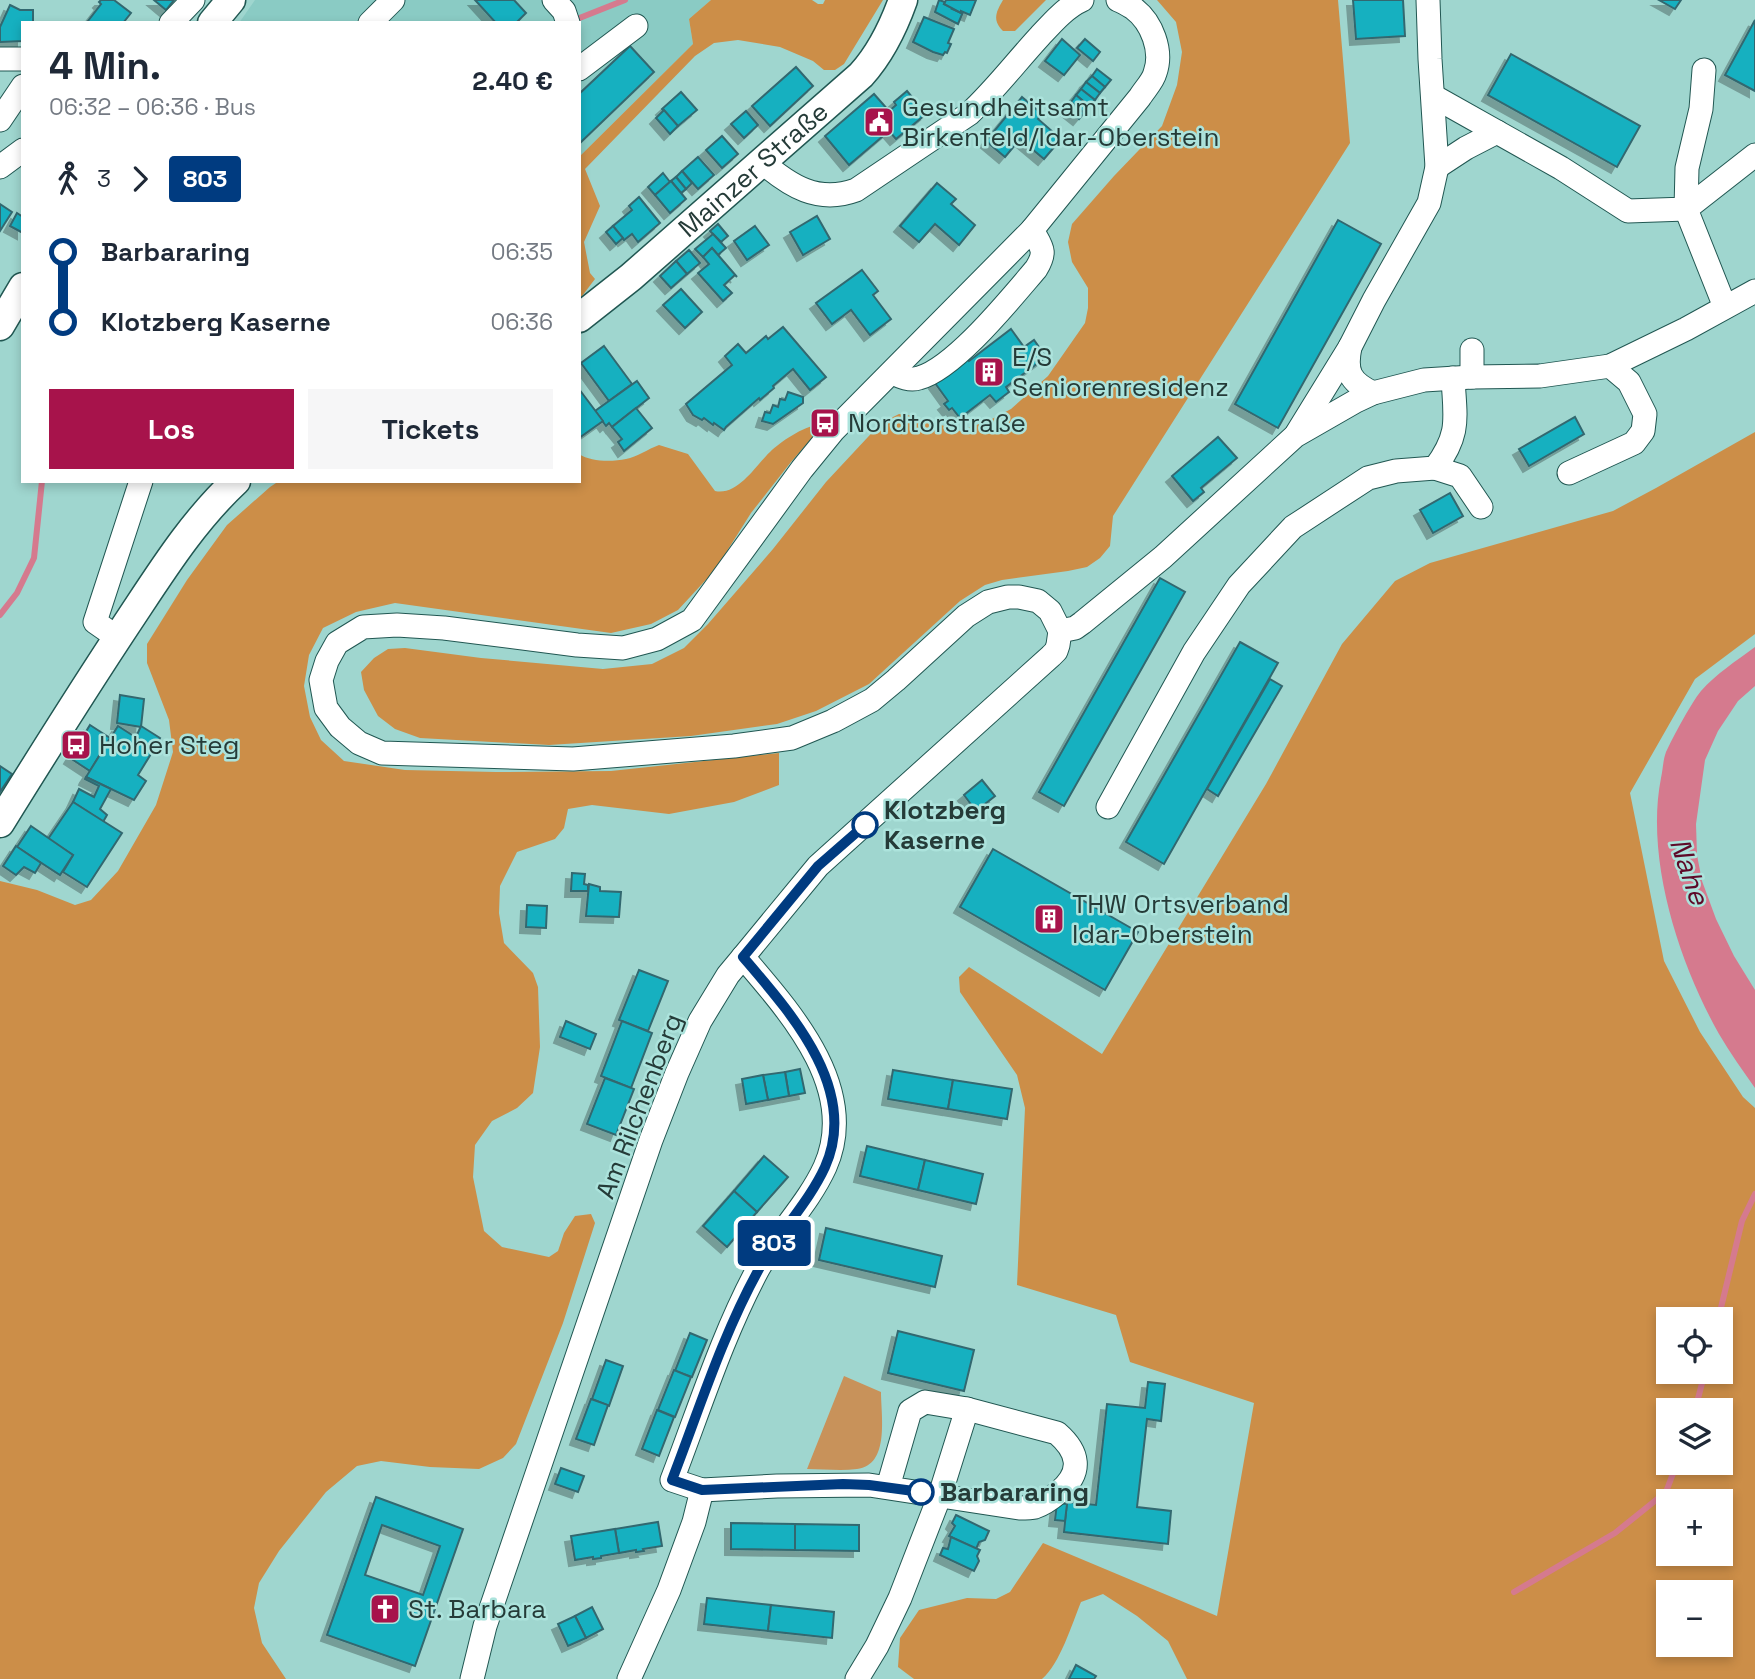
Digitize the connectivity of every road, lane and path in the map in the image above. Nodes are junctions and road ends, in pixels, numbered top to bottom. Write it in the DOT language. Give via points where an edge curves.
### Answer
graph roads {
  1 [pos="193,0"];
  2 [pos="231,0"];
  3 [pos="393,0"];
  4 [pos="903,0"];
  5 [pos="1082,0"];
  6 [pos="1118,0"];
  7 [pos="1428,0"];
  8 [pos="173,21"];
  9 [pos="214,21"];
  10 [pos="372,21"];
  11 [pos="636,26"];
  12 [pos="0,59"];
  13 [pos="21,59"];
  14 [pos="581,63"];
  15 [pos="1704,70"];
  16 [pos="21,89"];
  17 [pos="1433,96"];
  18 [pos="0,120"];
  19 [pos="1497,132"];
  20 [pos="21,151"];
  21 [pos="1755,155"];
  22 [pos="762,162"];
  23 [pos="0,167"];
  24 [pos="1437,167"];
  25 [pos="1686,209"];
  26 [pos="1032,230"];
  27 [pos="21,290"];
  28 [pos="1755,291"];
  29 [pos="1725,307"];
  30 [pos="581,316"];
  31 [pos="0,326"];
  32 [pos="1350,347"];
  33 [pos="1472,350"];
  34 [pos="1610,366"];
  35 [pos="893,373"];
  36 [pos="1463,377"];
  37 [pos="1373,393"];
  38 [pos="1295,436"];
  39 [pos="1435,468"];
  40 [pos="1569,473"];
  41 [pos="140,483"];
  42 [pos="234,483"];
  43 [pos="1481,506"];
  44 [pos="1060,631"];
  45 [pos="118,638"];
  46 [pos="1108,807"];
  47 [pos="0,823"];
  48 [pos="743,957"];
  49 [pos="967,1409"];
  50 [pos="888,1487"];
  51 [pos="702,1490"];
  52 [pos="940,1495"];
  53 [pos="471,1679"];
  54 [pos="629,1679"];
  55 [pos="857,1679"];
  1 -- 8 [label="street"];
  2 -- 9 [label="main road"];
  3 -- 10 [label="street"];
  4 -- 22 [label="main road, Mainzer Straße" via="872,63"];
  5 -- 22 [label="street" via="1054,22 969,114 856,190 827,195 810,192 795,187"];
  6 -- 26 [label="street" via="1134,9 1155,39 1155,75"];
  7 -- 17 [label="street"];
  11 -- 14 [label="street"];
  12 -- 13 [label="street"];
  15 -- 25 [label="street" via="1701,109 1687,168"];
  16 -- 18 [label="street"];
  17 -- 19 [label="street"];
  17 -- 24 [label="street"];
  19 -- 24 [label="street"];
  19 -- 25 [label="street" via="1628,211"];
  20 -- 23 [label="street"];
  21 -- 25 [label="street"];
  22 -- 30 [label="main road, Mainzer Straße"];
  24 -- 32 [label="street" via="1429,203"];
  25 -- 29 [label="street"];
  26 -- 35 [label="street"];
  26 -- 35 [label="street" via="1043,258 982,330 929,374 917,379"];
  27 -- 31 [label="main road"];
  28 -- 29 [label="street"];
  29 -- 34 [label="street"];
  32 -- 37 [label="street" via="1347,362 1351,376"];
  32 -- 38 [label="street"];
  33 -- 36 [label="street"];
  34 -- 36 [label="street" via="1540,376"];
  34 -- 40 [label="street" via="1629,382 1645,414 1643,431 1634,443"];
  35 -- 44 [label="street" via="802,469 692,620 657,639 624,648 444,628 363,627 337,643 327,661 321,681 326,708 359,743 383,753 573,758 734,746 792,738 872,701 954,626 988,602 1008,597 1038,601 1050,611"];
  36 -- 37 [label="street" via="1424,380"];
  36 -- 39 [label="street" via="1453,438"];
  37 -- 38 [label="street"];
  38 -- 44 [label="street" via="1163,557 1083,623"];
  39 -- 43 [label="street" via="1460,476"];
  39 -- 46 [label="street" via="1368,478 1293,527 1239,585"];
  41 -- 45 [label="street" via="95,622"];
  42 -- 45 [label="main road" via="192,527"];
  44 -- 48 [label="street, Am Rilchenberg" via="1056,651 818,866"];
  45 -- 47 [label="main road"];
  48 -- 51 [label="street" via="789,1013 820,1065 833,1100 834,1135 820,1175 747,1291 672,1480"];
  48 -- 53 [label="street, Am Rilchenberg" via="700,1021 672,1084 485,1626"];
  49 -- 50 [label="street" via="925,1402 910,1411"];
  49 -- 52 [label="street"];
  49 -- 52 [label="street" via="1057,1433 1075,1455 1073,1477 1035,1507"];
  50 -- 51 [label="street" via="843,1484"];
  50 -- 52 [label="street"];
  51 -- 54 [label="street" via="669,1590"];
  52 -- 55 [label="street" via="892,1615"];
}
